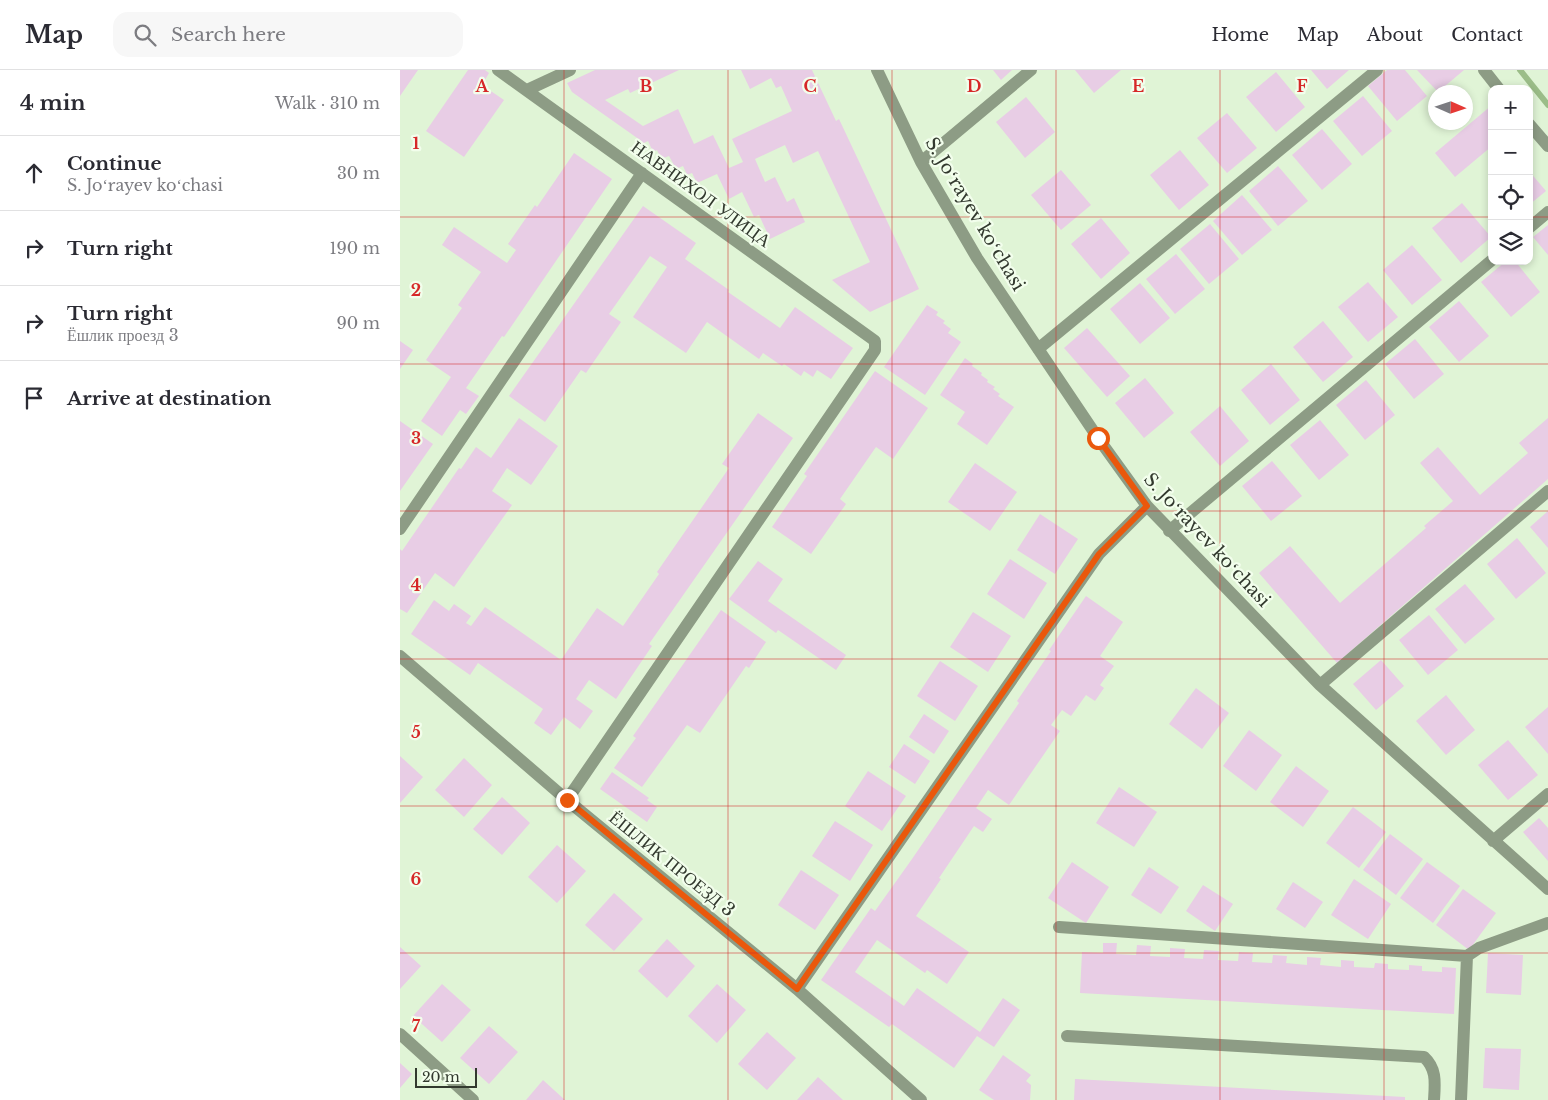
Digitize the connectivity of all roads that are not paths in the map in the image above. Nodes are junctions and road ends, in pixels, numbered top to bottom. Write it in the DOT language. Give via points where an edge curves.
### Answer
graph roads {
  1 [pos="498,70"];
  2 [pos="570,70"];
  3 [pos="878,70"];
  4 [pos="1031,70"];
  5 [pos="1377,70"];
  6 [pos="1484,70"];
  7 [pos="1496,85"];
  8 [pos="527,90"];
  9 [pos="1533,129"];
  10 [pos="1548,146"];
  11 [pos="921,162"];
  12 [pos="642,173"];
  13 [pos="1548,212"];
  14 [pos="1533,225"];
  15 [pos="1488,263"];
  16 [pos="1038,349"];
  17 [pos="1548,491"];
  18 [pos="1147,506"];
  19 [pos="400,529"];
  20 [pos="1169,531"];
  21 [pos="400,656"];
  22 [pos="1320,685"];
  23 [pos="1548,794"];
  24 [pos="567,800"];
  25 [pos="1494,841"];
  26 [pos="1548,889"];
  27 [pos="1548,922"];
  28 [pos="1059,927"];
  29 [pos="1468,956"];
  30 [pos="797,989"];
  31 [pos="400,1034"];
  32 [pos="1067,1036"];
  33 [pos="473,1100"];
  34 [pos="921,1100"];
  35 [pos="1434,1100"];
  36 [pos="1461,1100"];
  1 -- 8 [label="street, НАВНИХОЛ УЛИЦА"];
  2 -- 8 [label="street"];
  3 -- 11 [label="street, S. Joʻrayev koʻchasi"];
  4 -- 11 [label="street"];
  5 -- 16 [label="street"];
  6 -- 7 [label="street"];
  8 -- 12 [label="street, НАВНИХОЛ УЛИЦА"];
  9 -- 10 [label="street"];
  11 -- 16 [label="street, S. Joʻrayev koʻchasi" via="977,258"];
  12 -- 19 [label="street"];
  12 -- 24 [label="street, НАВНИХОЛ УЛИЦА" via="871,338 875,350"];
  13 -- 14 [label="street"];
  15 -- 20 [label="street"];
  16 -- 18 [label="street, S. Joʻrayev koʻchasi"];
  17 -- 22 [label="street"];
  18 -- 20 [label="street, S. Joʻrayev koʻchasi"];
  18 -- 30 [label="street" via="1099,554"];
  20 -- 22 [label="street, S. Joʻrayev koʻchasi"];
  21 -- 24 [label="street, ЁШЛИК ПРОЕЗД 3"];
  22 -- 25 [label="street, S. Joʻrayev koʻchasi"];
  23 -- 25 [label="street"];
  24 -- 30 [label="street, ЁШЛИК ПРОЕЗД 3"];
  25 -- 26 [label="street, S. Joʻrayev koʻchasi"];
  27 -- 29 [label="street" via="1480,948"];
  28 -- 29 [label="street"];
  29 -- 36 [label="street"];
  30 -- 34 [label="street, ЁШЛИК ПРОЕЗД 3"];
  31 -- 33 [label="street"];
  32 -- 35 [label="street" via="1424,1057 1432,1064 1436,1079"];
}
